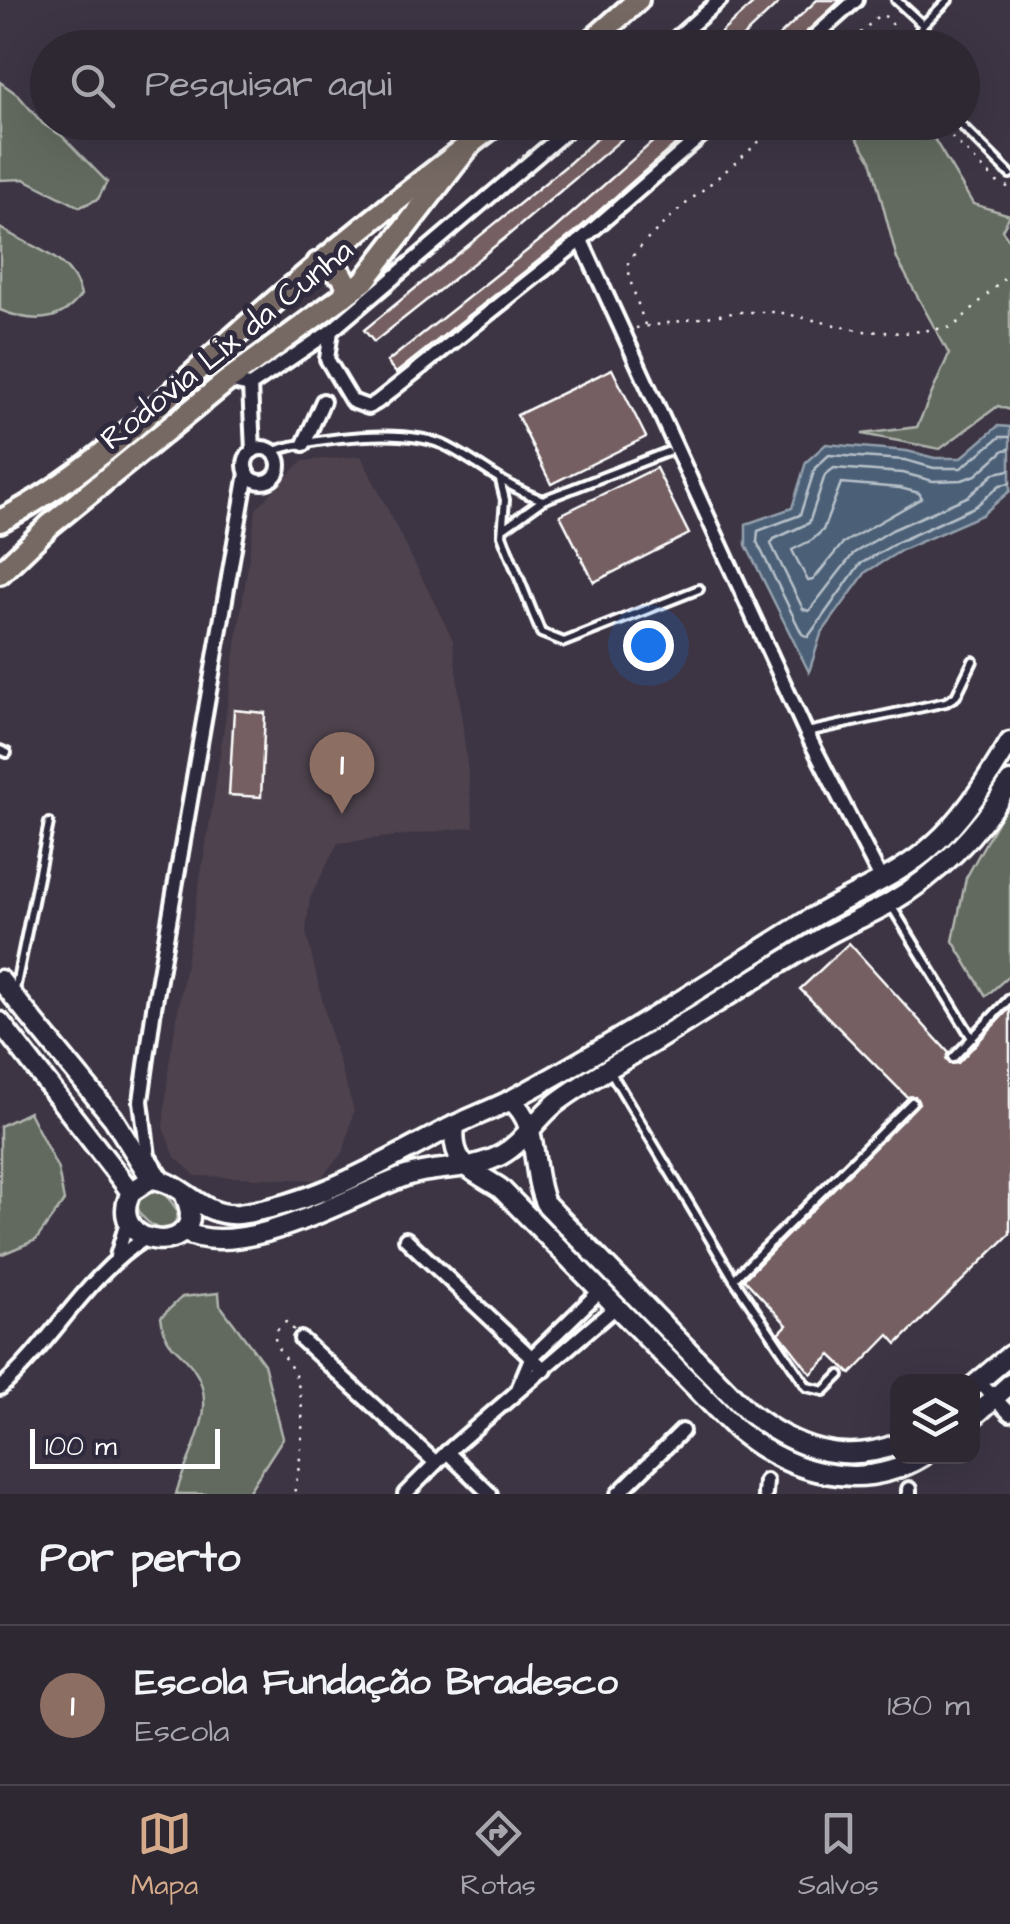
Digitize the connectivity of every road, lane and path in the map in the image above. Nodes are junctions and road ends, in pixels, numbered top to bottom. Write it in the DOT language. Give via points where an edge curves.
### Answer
graph roads {
  1 [pos="638,0"];
  2 [pos="720,0"];
  3 [pos="856,0"];
  4 [pos="896,0"];
  5 [pos="948,0"];
  6 [pos="923,25"];
  7 [pos="604,30"];
  8 [pos="686,30"];
  9 [pos="822,30"];
  10 [pos="864,30"];
  11 [pos="893,30"];
  12 [pos="920,30"];
  13 [pos="476,140"];
  14 [pos="556,140"];
  15 [pos="695,140"];
  16 [pos="762,140"];
  17 [pos="955,140"];
  18 [pos="976,140"];
  19 [pos="471,144"];
  20 [pos="1010,174"];
  21 [pos="1010,188"];
  22 [pos="581,240"];
  23 [pos="318,263"];
  24 [pos="1010,273"];
  25 [pos="344,296"];
  26 [pos="645,327"];
  27 [pos="622,330"];
  28 [pos="331,331"];
  29 [pos="282,341"];
  30 [pos="277,367"];
  31 [pos="228,380"];
  32 [pos="250,386"];
  33 [pos="323,401"];
  34 [pos="304,444"];
  35 [pos="253,450"];
  36 [pos="273,451"];
  37 [pos="667,452"];
  38 [pos="247,473"];
  39 [pos="500,480"];
  40 [pos="543,500"];
  41 [pos="0,522"];
  42 [pos="504,528"];
  43 [pos="0,573"];
  44 [pos="699,589"];
  45 [pos="974,661"];
  46 [pos="806,732"];
  47 [pos="1010,742"];
  48 [pos="1010,782"];
  49 [pos="48,823"];
  50 [pos="880,879"];
  51 [pos="889,903"];
  52 [pos="0,980"];
  53 [pos="14,996"];
  54 [pos="1010,998"];
  55 [pos="0,1022"];
  56 [pos="972,1038"];
  57 [pos="953,1058"];
  58 [pos="609,1070"];
  59 [pos="141,1100"];
  60 [pos="510,1100"];
  61 [pos="912,1102"];
  62 [pos="113,1118"];
  63 [pos="454,1125"];
  64 [pos="530,1128"];
  65 [pos="470,1168"];
  66 [pos="158,1180"];
  67 [pos="131,1192"];
  68 [pos="185,1196"];
  69 [pos="128,1219"];
  70 [pos="183,1231"];
  71 [pos="146,1238"];
  72 [pos="406,1239"];
  73 [pos="117,1256"];
  74 [pos="734,1280"];
  75 [pos="602,1289"];
  76 [pos="618,1306"];
  77 [pos="301,1339"];
  78 [pos="531,1358"];
  79 [pos="545,1370"];
  80 [pos="1007,1371"];
  81 [pos="840,1375"];
  82 [pos="980,1382"];
  83 [pos="980,1387"];
  84 [pos="0,1388"];
  85 [pos="517,1392"];
  86 [pos="993,1398"];
  87 [pos="980,1410"];
  88 [pos="1010,1414"];
  89 [pos="682,1431"];
  90 [pos="890,1447"];
  91 [pos="448,1452"];
  92 [pos="436,1463"];
  93 [pos="912,1464"];
  94 [pos="294,1494"];
  95 [pos="406,1494"];
  96 [pos="490,1494"];
  97 [pos="618,1494"];
  1 -- 7 [label="main road"];
  2 -- 8 [label="street"];
  3 -- 9 [label="street"];
  4 -- 6 [label="lane"];
  5 -- 6 [label="lane"];
  6 -- 12 [label="lane"];
  10 -- 11 [label="path" via="879,15"];
  13 -- 19 [label="main road, Rodovia Lix da Cunha"];
  14 -- 28 [label="street"];
  15 -- 22 [label="street"];
  16 -- 26 [label="path" via="646,238 628,262"];
  17 -- 21 [label="path"];
  18 -- 20 [label="lane"];
  19 -- 23 [label="main road, Rodovia Lix da Cunha"];
  19 -- 25 [label="main road, Rodovia Lix da Cunha" via="364,281"];
  22 -- 27 [label="street"];
  22 -- 28 [label="street" via="368,407 352,400 328,364"];
  23 -- 25 [label="main road" via="341,274"];
  23 -- 41 [label="main road, Rodovia Lix da Cunha" via="121,440"];
  24 -- 26 [label="path" via="953,327 862,330 778,312"];
  25 -- 29 [label="main road, Rodovia Lix da Cunha"];
  26 -- 27 [label="path"];
  27 -- 46 [label="street"];
  28 -- 30 [label="street"];
  29 -- 30 [label="street"];
  29 -- 31 [label="main road, Rodovia Lix da Cunha"];
  30 -- 32 [label="street"];
  31 -- 32 [label="street"];
  31 -- 43 [label="main road, Rodovia Lix da Cunha" via="50,524"];
  32 -- 35 [label="street"];
  33 -- 34 [label="street"];
  34 -- 36 [label="lane"];
  34 -- 39 [label="lane" via="421,439 444,444"];
  35 -- 36 [label="street"];
  35 -- 38 [label="street"];
  36 -- 38 [label="street" via="280,462 274,478 256,482"];
  37 -- 40 [label="lane"];
  38 -- 59 [label="street"];
  39 -- 40 [label="lane"];
  39 -- 42 [label="lane"];
  40 -- 42 [label="lane"];
  42 -- 44 [label="lane" via="541,633 555,641"];
  45 -- 46 [label="lane" via="946,702"];
  46 -- 50 [label="street"];
  47 -- 50 [label="main road" via="952,827"];
  48 -- 51 [label="main road" via="970,840"];
  49 -- 53 [label="lane"];
  50 -- 60 [label="main road"];
  51 -- 56 [label="lane"];
  51 -- 58 [label="main road"];
  52 -- 53 [label="main road"];
  53 -- 62 [label="main road"];
  54 -- 56 [label="lane"];
  55 -- 67 [label="main road"];
  56 -- 57 [label="lane"];
  58 -- 64 [label="main road" via="556,1102"];
  58 -- 74 [label="lane"];
  59 -- 62 [label="street"];
  59 -- 66 [label="street"];
  60 -- 63 [label="main road"];
  60 -- 64 [label="main road"];
  61 -- 74 [label="lane"];
  62 -- 66 [label="main road"];
  63 -- 65 [label="main road" via="453,1148"];
  63 -- 68 [label="main road" via="348,1181 292,1202 234,1214"];
  64 -- 65 [label="main road" via="510,1150"];
  64 -- 90 [label="main road" via="545,1203 748,1412 790,1440 827,1453"];
  65 -- 70 [label="main road" via="404,1177 256,1234 209,1239"];
  65 -- 75 [label="main road" via="500,1188"];
  66 -- 67 [label="main road"];
  66 -- 68 [label="main road"];
  67 -- 69 [label="main road"];
  68 -- 70 [label="main road" via="190,1214"];
  69 -- 71 [label="main road"];
  69 -- 73 [label="street"];
  70 -- 71 [label="main road" via="166,1241"];
  71 -- 73 [label="street"];
  72 -- 78 [label="street"];
  73 -- 84 [label="street"];
  74 -- 81 [label="lane" via="806,1387 824,1392"];
  75 -- 76 [label="main road"];
  75 -- 78 [label="street"];
  76 -- 79 [label="street"];
  76 -- 93 [label="main road" via="762,1450 813,1473 848,1477"];
  77 -- 92 [label="street"];
  77 -- 94 [label="path" via="286,1322 275,1336 295,1374 303,1432"];
  78 -- 79 [label="street"];
  78 -- 85 [label="street"];
  79 -- 85 [label="street"];
  80 -- 82 [label="main road"];
  80 -- 86 [label="main road"];
  83 -- 86 [label="street"];
  85 -- 91 [label="street"];
  86 -- 87 [label="main road"];
  86 -- 88 [label="street"];
  89 -- 97 [label="street"];
  91 -- 92 [label="street"];
  91 -- 96 [label="street"];
  92 -- 95 [label="street"];
}
